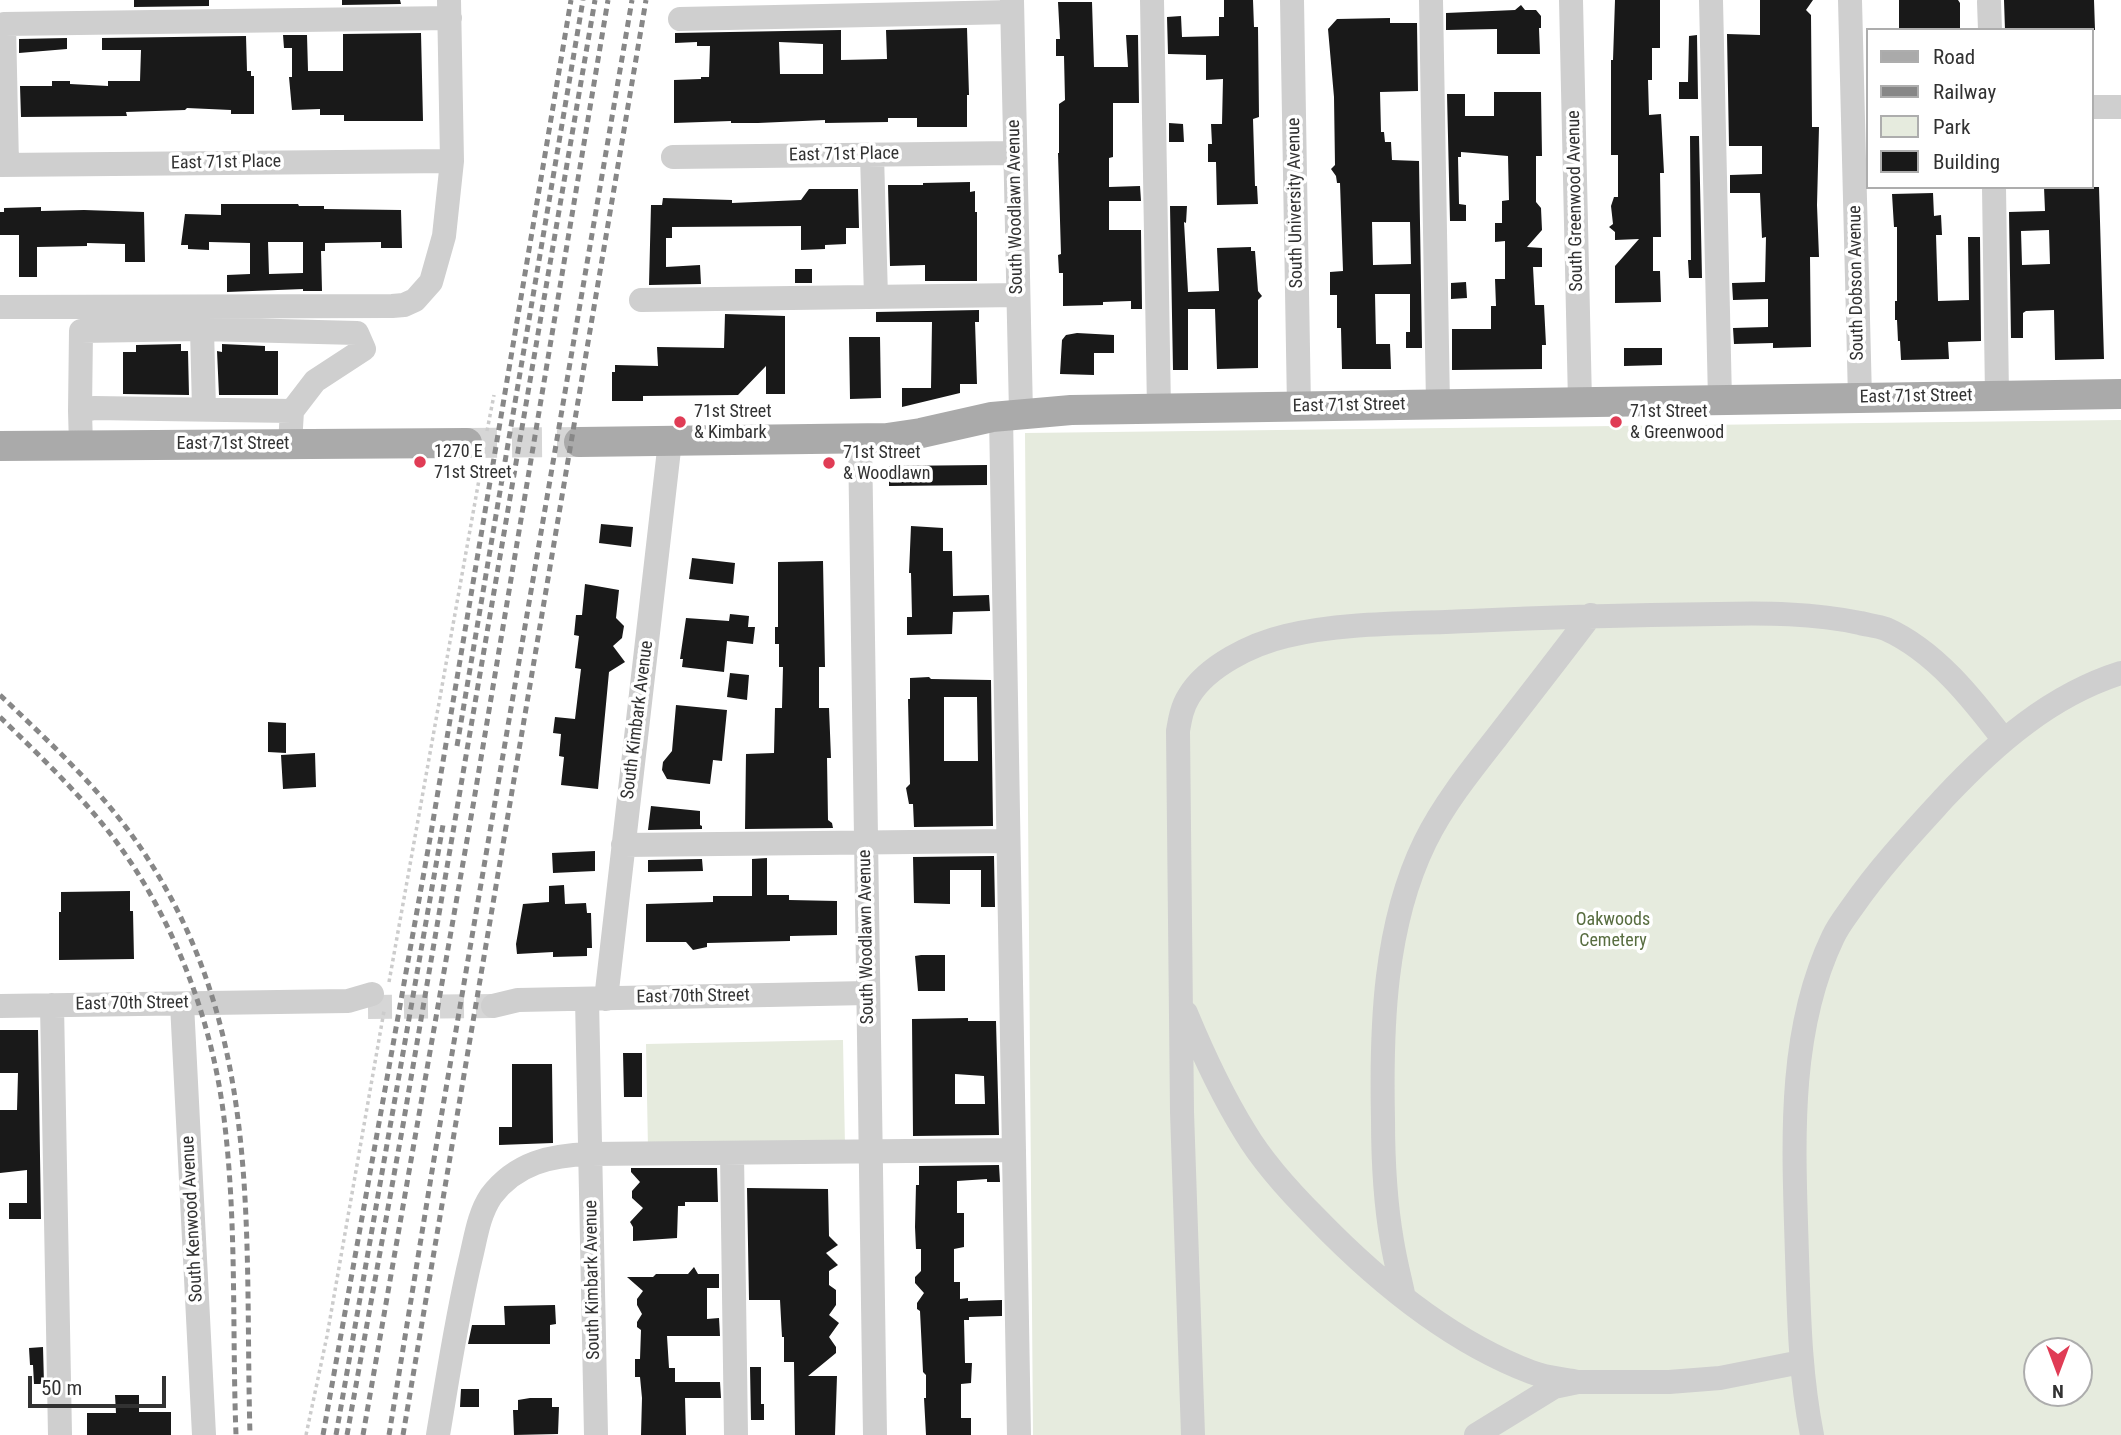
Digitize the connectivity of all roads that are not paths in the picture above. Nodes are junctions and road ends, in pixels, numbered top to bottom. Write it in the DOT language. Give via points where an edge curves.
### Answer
graph roads {
  1 [pos="1152,0"];
  2 [pos="1292,0"];
  3 [pos="1431,0"];
  4 [pos="1571,0"];
  5 [pos="1711,0"];
  6 [pos="1850,0"];
  7 [pos="1990,2"];
  8 [pos="1012,6"];
  9 [pos="450,9"];
  10 [pos="680,19"];
  11 [pos="1990,28"];
  12 [pos="2093,107"];
  13 [pos="2121,107"];
  14 [pos="1015,153"];
  15 [pos="872,155"];
  16 [pos="673,157"];
  17 [pos="452,161"];
  18 [pos="3,165"];
  19 [pos="1861,165"];
  20 [pos="1994,189"];
  21 [pos="1018,295"];
  22 [pos="876,297"];
  23 [pos="641,300"];
  24 [pos="0,307"];
  25 [pos="202,329"];
  26 [pos="2121,394"];
  27 [pos="1997,396"];
  28 [pos="1860,398"];
  29 [pos="1720,400"];
  30 [pos="1580,402"];
  31 [pos="1438,404"];
  32 [pos="1299,407"];
  33 [pos="204,409"];
  34 [pos="1159,409"];
  35 [pos="80,411"];
  36 [pos="292,411"];
  37 [pos="1011,415"];
  38 [pos="860,439"];
  39 [pos="670,441"];
  40 [pos="579,442"];
  41 [pos="479,443"];
  42 [pos="290,444"];
  43 [pos="81,445"];
  44 [pos="0,446"];
  45 [pos="1591,615"];
  46 [pos="2121,673"];
  47 [pos="2004,740"];
  48 [pos="1008,841"];
  49 [pos="866,842"];
  50 [pos="624,845"];
  51 [pos="867,993"];
  52 [pos="372,998"];
  53 [pos="502,999"];
  54 [pos="596,999"];
  55 [pos="1181,1003"];
  56 [pos="182,1004"];
  57 [pos="52,1005"];
  58 [pos="0,1006"];
  59 [pos="1014,1150"];
  60 [pos="870,1152"];
  61 [pos="590,1154"];
  62 [pos="732,1154"];
  63 [pos="1404,1298"];
  64 [pos="1801,1362"];
  65 [pos="1578,1382"];
  66 [pos="60,1435"];
  67 [pos="204,1435"];
  68 [pos="438,1435"];
  69 [pos="596,1435"];
  70 [pos="736,1435"];
  71 [pos="875,1435"];
  72 [pos="1019,1435"];
  73 [pos="1193,1435"];
  74 [pos="1476,1435"];
  75 [pos="1812,1435"];
  1 -- 34 [label="street"];
  2 -- 32 [label="street, South University Avenue"];
  3 -- 31 [label="street"];
  4 -- 30 [label="street, South Greenwood Avenue"];
  5 -- 29 [label="street"];
  6 -- 19 [label="street, South Dobson Avenue"];
  7 -- 11 [label="street"];
  8 -- 10 [label="street"];
  8 -- 14 [label="street, South Woodlawn Avenue"];
  9 -- 17 [label="street"];
  9 -- 18 [label="street" via="4,24"];
  12 -- 13 [label="street"];
  14 -- 15 [label="street, East 71st Place"];
  14 -- 21 [label="street, South Woodlawn Avenue"];
  15 -- 16 [label="street, East 71st Place"];
  15 -- 22 [label="street"];
  17 -- 18 [label="street, East 71st Place"];
  17 -- 24 [label="street" via="444,236 431,282 404,305"];
  19 -- 28 [label="street, South Dobson Avenue"];
  20 -- 27 [label="street"];
  21 -- 22 [label="street"];
  21 -- 37 [label="street, South Woodlawn Avenue"];
  22 -- 23 [label="street"];
  25 -- 33 [label="street"];
  25 -- 35 [label="street" via="81,331"];
  25 -- 36 [label="street" via="356,333 364,349 315,381"];
  26 -- 27 [label="main road, East 71st Street"];
  27 -- 28 [label="main road, East 71st Street"];
  28 -- 29 [label="main road, East 71st Street"];
  29 -- 30 [label="main road, East 71st Street"];
  30 -- 31 [label="main road, East 71st Street"];
  31 -- 32 [label="main road, East 71st Street"];
  32 -- 34 [label="main road, East 71st Street"];
  33 -- 35 [label="street"];
  33 -- 36 [label="street"];
  34 -- 37 [label="main road, East 71st Street"];
  35 -- 43 [label="street"];
  36 -- 42 [label="street"];
  37 -- 38 [label="main road, East 71st Street" via="921,433"];
  37 -- 48 [label="street, South Woodlawn Avenue"];
  38 -- 39 [label="main road, East 71st Street"];
  38 -- 49 [label="street, South Woodlawn Avenue"];
  39 -- 40 [label="main road, East 71st Street"];
  39 -- 50 [label="street, South Kimbark Avenue"];
  41 -- 42 [label="main road, East 71st Street"];
  42 -- 43 [label="main road, East 71st Street"];
  43 -- 44 [label="main road, East 71st Street"];
  45 -- 47 [label="street" via="1776,613 1832,617 1884,628 1919,648 1980,708"];
  45 -- 55 [label="street" via="1320,630 1284,636 1250,649 1201,681 1189,696 1178,731"];
  45 -- 63 [label="street" via="1439,818 1412,873 1401,911 1391,959 1382,1086 1387,1203"];
  46 -- 47 [label="street" via="2067,695"];
  47 -- 64 [label="street" via="1868,884 1833,935 1812,987 1794,1118"];
  48 -- 49 [label="street"];
  48 -- 59 [label="street, South Woodlawn Avenue"];
  49 -- 50 [label="street"];
  49 -- 51 [label="street, South Woodlawn Avenue"];
  50 -- 54 [label="street, South Kimbark Avenue"];
  51 -- 54 [label="street, East 70th Street"];
  51 -- 60 [label="street, South Woodlawn Avenue"];
  52 -- 56 [label="street, East 70th Street"];
  53 -- 54 [label="street, East 70th Street"];
  54 -- 61 [label="street, South Kimbark Avenue"];
  55 -- 63 [label="street" via="1245,1133 1269,1166 1329,1232"];
  55 -- 73 [label="street"];
  56 -- 57 [label="street, East 70th Street"];
  56 -- 67 [label="street, South Kenwood Avenue"];
  57 -- 58 [label="street, East 70th Street"];
  57 -- 66 [label="street"];
  59 -- 60 [label="street"];
  59 -- 72 [label="street, South Woodlawn Avenue"];
  60 -- 62 [label="street"];
  60 -- 71 [label="street, South Woodlawn Avenue"];
  61 -- 62 [label="street"];
  61 -- 68 [label="street" via="557,1155 533,1164 510,1177 481,1214 464,1283"];
  61 -- 69 [label="street, South Kimbark Avenue"];
  62 -- 70 [label="street"];
  63 -- 65 [label="street" via="1501,1360 1535,1374"];
  64 -- 65 [label="street" via="1707,1379"];
  64 -- 75 [label="street"];
  65 -- 74 [label="street" via="1555,1387"];
}
